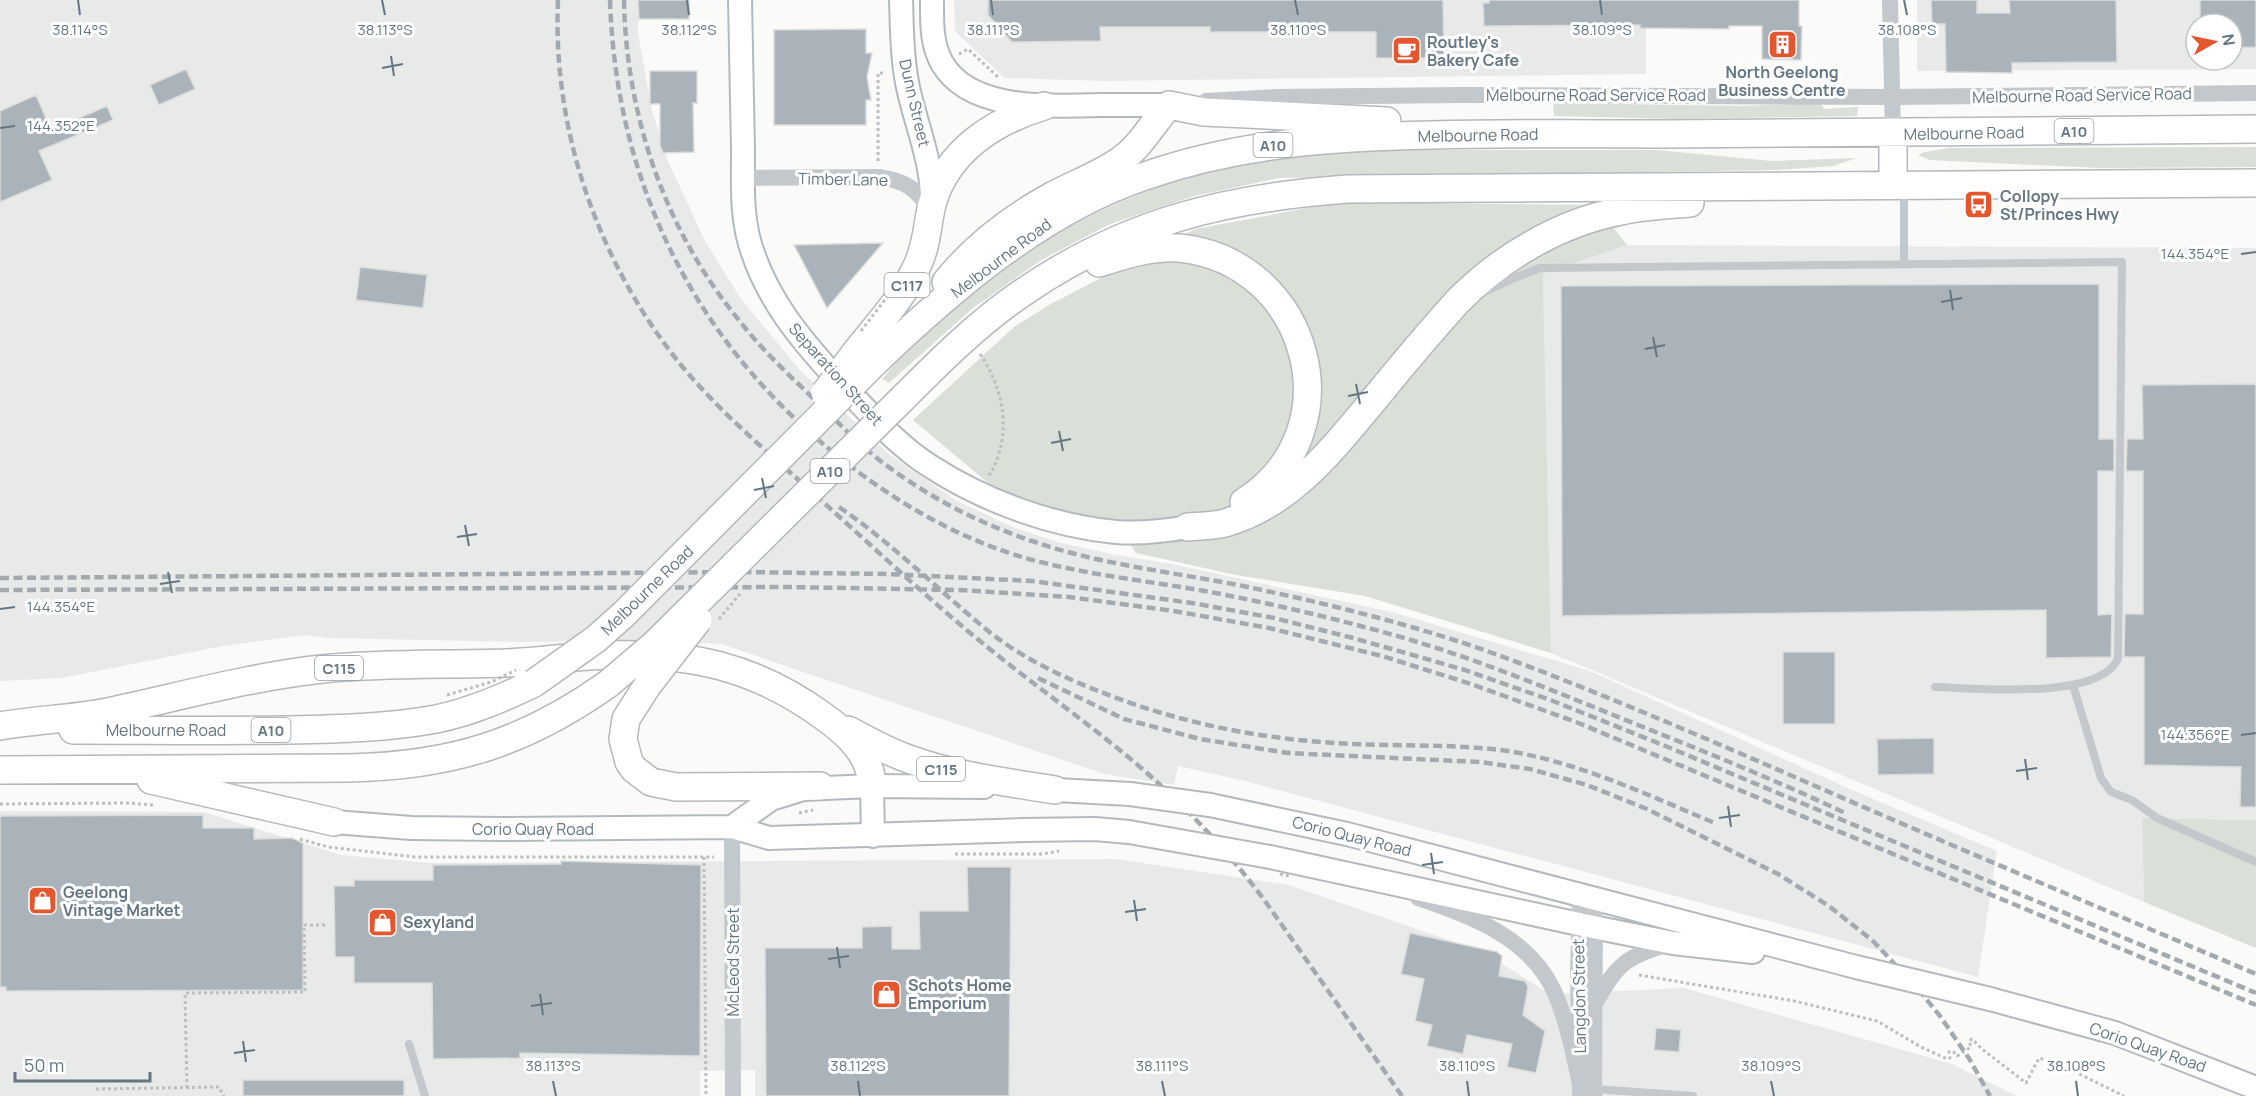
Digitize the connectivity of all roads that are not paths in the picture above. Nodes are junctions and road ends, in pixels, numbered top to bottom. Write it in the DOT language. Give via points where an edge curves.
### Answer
graph roads {
  1 [pos="740,0"];
  2 [pos="901,0"];
  3 [pos="932,0"];
  4 [pos="1890,0"];
  5 [pos="2256,93"];
  6 [pos="1891,97"];
  7 [pos="1169,105"];
  8 [pos="1044,106"];
  9 [pos="2256,129"];
  10 [pos="1893,133"];
  11 [pos="1471,134"];
  12 [pos="743,178"];
  13 [pos="2256,183"];
  14 [pos="1794,185"];
  15 [pos="1899,185"];
  16 [pos="932,208"];
  17 [pos="1904,264"];
  18 [pos="1021,293"];
  19 [pos="1455,305"];
  20 [pos="904,335"];
  21 [pos="863,350"];
  22 [pos="757,482"];
  23 [pos="1188,527"];
  24 [pos="757,543"];
  25 [pos="2073,685"];
  26 [pos="1935,687"];
  27 [pos="834,723"];
  28 [pos="0,726"];
  29 [pos="0,730"];
  30 [pos="0,770"];
  31 [pos="100,770"];
  32 [pos="820,786"];
  33 [pos="872,786"];
  34 [pos="1055,790"];
  35 [pos="334,822"];
  36 [pos="732,827"];
  37 [pos="873,836"];
  38 [pos="2256,862"];
  39 [pos="1342,871"];
  40 [pos="1588,898"];
  41 [pos="1586,926"];
  42 [pos="1672,943"];
  43 [pos="1856,966"];
  44 [pos="1594,1006"];
  45 [pos="2037,1012"];
  46 [pos="409,1044"];
  47 [pos="2256,1088"];
  48 [pos="1586,1091"];
  49 [pos="425,1096"];
  50 [pos="732,1096"];
  51 [pos="1693,1096"];
  52 [pos="2238,1096"];
  1 -- 12 [label="main road, Separation Street"];
  2 -- 16 [label="main road, Dunn Street / C117" via="905,73 928,159"];
  3 -- 8 [label="main road, Dunn Street" via="934,42 943,65 959,81 988,97"];
  4 -- 6 [label="street"];
  5 -- 6 [label="street, Melbourne Road Service Road"];
  6 -- 7 [label="street, Melbourne Road Service Road" via="1352,96"];
  6 -- 10 [label="street"];
  7 -- 8 [label="main road, Melbourne Road Service Road"];
  7 -- 11 [label="highway" via="1204,112 1375,120"];
  7 -- 20 [label="highway" via="1121,160 1021,215 979,246"];
  8 -- 16 [label="highway" via="1017,115 967,146 944,176"];
  9 -- 10 [label="highway, Melbourne Road / A10"];
  10 -- 11 [label="highway, Melbourne Road / A10"];
  10 -- 15 [label="highway"];
  11 -- 20 [label="highway, Melbourne Road / A10" via="1348,137 1275,144 1209,156 1143,176 1036,228"];
  12 -- 16 [label="street, Timber Lane" via="895,180 907,184"];
  12 -- 23 [label="main road, Separation Street" via="749,241 774,301 813,353 928,466 1021,510 1052,519 1116,532"];
  13 -- 15 [label="highway, A10"];
  14 -- 15 [label="highway, A10"];
  14 -- 18 [label="highway, A10" via="1302,192 1252,199 1168,219 1098,249"];
  14 -- 19 [label="highway" via="1593,217 1513,256"];
  15 -- 17 [label="lane"];
  16 -- 21 [label="highway, C117" via="917,268"];
  17 -- 19 [label="lane" via="1540,268"];
  17 -- 25 [label="lane" via="2122,262 2119,653 2107,673"];
  18 -- 23 [label="highway" via="1116,257 1178,248 1235,264 1278,300 1299,338 1307,378 1307,401 1295,443 1270,481 1254,495"];
  18 -- 24 [label="highway, A10, bridge" via="903,398"];
  19 -- 23 [label="highway" via="1299,483 1241,517"];
  20 -- 21 [label="highway, Melbourne Road / A10"];
  21 -- 22 [label="highway, C117, bridge"];
  22 -- 29 [label="highway, Melbourne Road / A10, bridge" via="596,639 526,676 503,698 472,709 403,724 265,730"];
  24 -- 31 [label="highway, A10, bridge" via="655,644 608,684 533,730 500,744 463,755 388,767"];
  24 -- 32 [label="highway, C115, bridge" via="647,686 626,719 623,739 629,762 651,782 676,787"];
  25 -- 26 [label="lane"];
  25 -- 38 [label="lane" via="2107,789 2132,800 2157,818"];
  27 -- 28 [label="highway, C115" via="776,686 727,666 663,656 607,655 508,663 321,669 232,683 99,713"];
  27 -- 33 [label="highway" via="864,756"];
  27 -- 34 [label="highway, C115" via="927,765"];
  30 -- 31 [label="highway, A10"];
  31 -- 35 [label="highway, C115"];
  32 -- 33 [label="main road, Corio Quay Road / C115"];
  32 -- 36 [label="main road, Corio Quay Road" via="771,799"];
  33 -- 34 [label="main road, Corio Quay Road / C115"];
  33 -- 37 [label="main road"];
  34 -- 40 [label="main road, Corio Quay Road / C115, bridge" via="1210,804 1347,834"];
  35 -- 36 [label="main road, Corio Quay Road / C115" via="500,830"];
  36 -- 37 [label="main road, Corio Quay Road / C115" via="769,838"];
  36 -- 50 [label="street, McLeod Street"];
  37 -- 39 [label="main road, Corio Quay Road / C115, bridge" via="1095,829"];
  39 -- 41 [label="main road, Corio Quay Road / C115"];
  39 -- 48 [label="street" via="1469,917 1501,933 1528,954 1553,990"];
  40 -- 41 [label="street, Langdon Street"];
  40 -- 43 [label="main road, Corio Quay Road / C115"];
  41 -- 42 [label="main road, Corio Quay Road / C115"];
  41 -- 44 [label="street, Langdon Street"];
  41 -- 48 [label="street, Langdon Street"];
  42 -- 43 [label="main road, Corio Quay Road / C115"];
  42 -- 44 [label="street" via="1622,964"];
  43 -- 45 [label="main road, Corio Quay Road / C115, bridge"];
  44 -- 48 [label="street, Langdon Street"];
  45 -- 47 [label="main road, Corio Quay Road / C115" via="2126,1037"];
  45 -- 52 [label="main road, Corio Quay Road / C115"];
  46 -- 49 [label="lane"];
  48 -- 51 [label="lane"];
}
